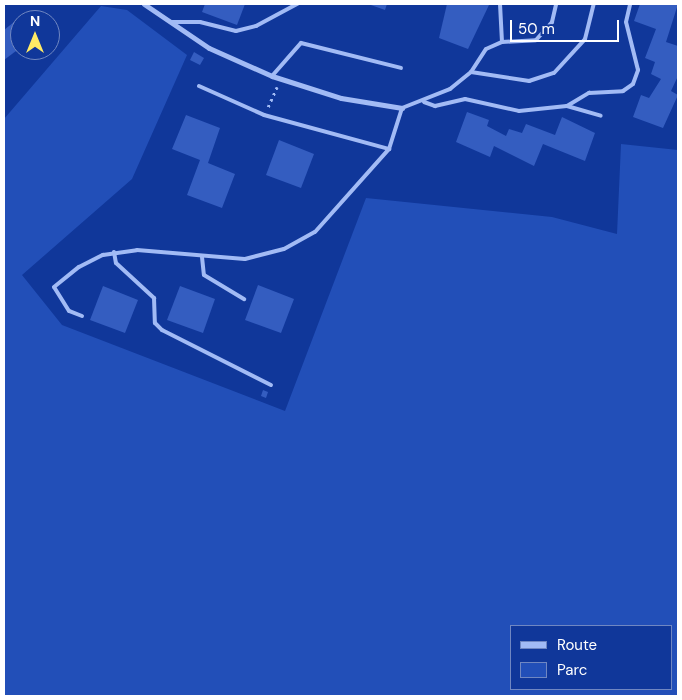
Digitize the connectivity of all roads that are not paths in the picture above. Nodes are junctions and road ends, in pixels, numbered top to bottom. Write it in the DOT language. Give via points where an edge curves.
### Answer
graph roads {
  1 [pos="144,4"];
  2 [pos="297,4"];
  3 [pos="500,4"];
  4 [pos="556,4"];
  5 [pos="594,4"];
  6 [pos="630,4"];
  7 [pos="168,22"];
  8 [pos="502,42"];
  9 [pos="401,68"];
  10 [pos="471,72"];
  11 [pos="272,76"];
  12 [pos="199,86"];
  13 [pos="424,102"];
  14 [pos="567,106"];
  15 [pos="402,108"];
  16 [pos="601,116"];
  17 [pos="389,149"];
  18 [pos="114,252"];
  19 [pos="202,257"];
  20 [pos="244,299"];
  21 [pos="82,316"];
  22 [pos="272,385"];
  1 -- 7 [label="street"];
  2 -- 7 [label="lane" via="256,26 236,31 200,22"];
  3 -- 8 [label="lane"];
  4 -- 8 [label="lane" via="552,22 536,40"];
  5 -- 10 [label="lane" via="585,39 554,73 529,81"];
  6 -- 14 [label="lane" via="626,22 638,70 633,84 623,90 589,93"];
  7 -- 11 [label="street" via="209,48"];
  8 -- 10 [label="lane" via="478,57"];
  9 -- 11 [label="lane" via="301,43"];
  10 -- 13 [label="lane"];
  11 -- 15 [label="street" via="341,98"];
  12 -- 17 [label="lane" via="264,115"];
  13 -- 14 [label="lane" via="435,106 475,100 519,111"];
  13 -- 15 [label="lane"];
  14 -- 16 [label="lane"];
  15 -- 17 [label="lane"];
  17 -- 19 [label="lane" via="327,222 301,241 264,256"];
  18 -- 19 [label="lane" via="137,250"];
  18 -- 21 [label="lane" via="78,267 54,286 69,311"];
  18 -- 22 [label="lane" via="116,263 154,298 155,323 162,330"];
  19 -- 20 [label="lane" via="204,275"];
}
